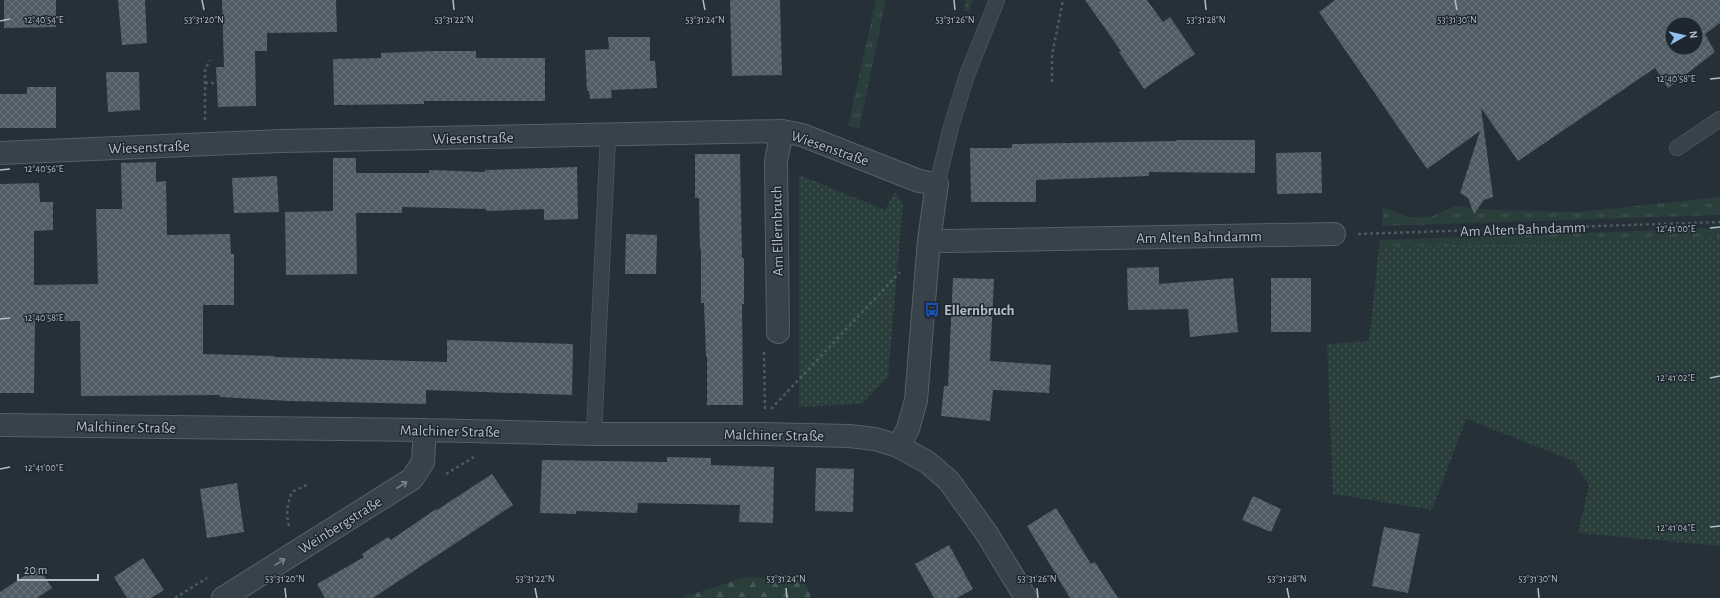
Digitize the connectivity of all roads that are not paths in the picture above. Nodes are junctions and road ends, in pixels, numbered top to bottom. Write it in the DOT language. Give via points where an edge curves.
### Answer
graph roads {
  1 [pos="998,0"];
  2 [pos="1720,119"];
  3 [pos="782,131"];
  4 [pos="608,136"];
  5 [pos="1678,148"];
  6 [pos="0,153"];
  7 [pos="937,184"];
  8 [pos="1334,234"];
  9 [pos="929,240"];
  10 [pos="778,332"];
  11 [pos="0,425"];
  12 [pos="425,430"];
  13 [pos="594,434"];
  14 [pos="898,446"];
  15 [pos="223,598"];
  16 [pos="1026,598"];
  1 -- 7 [label="lane" via="967,75"];
  2 -- 5 [label="lane"];
  3 -- 4 [label="street, Wiesenstraße"];
  3 -- 7 [label="street, Wiesenstraße" via="802,135 919,181"];
  3 -- 10 [label="street, Am Ellernbruch" via="776,161"];
  4 -- 6 [label="street, Wiesenstraße" via="289,141"];
  4 -- 13 [label="lane"];
  7 -- 9 [label="street"];
  8 -- 9 [label="street, Am Alten Bahndamm"];
  9 -- 14 [label="street" via="916,400 908,429"];
  11 -- 12 [label="street, Malchiner Straße"];
  12 -- 13 [label="street, Malchiner Straße"];
  15 -- 12 [label="street, Weinbergstraße, one-way" via="412,479 423,462"];
  13 -- 14 [label="street, Malchiner Straße" via="764,425 875,439"];
  14 -- 16 [label="street, Malchiner Straße" via="927,462 949,482 987,534"];
}
